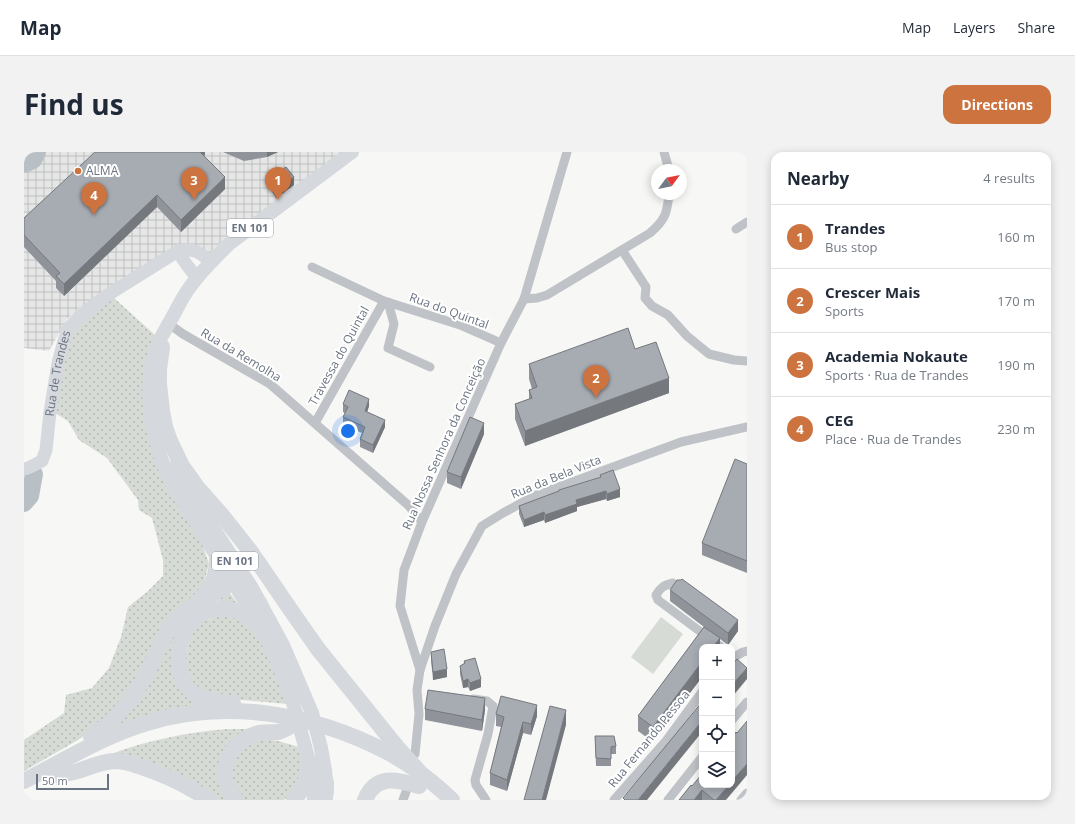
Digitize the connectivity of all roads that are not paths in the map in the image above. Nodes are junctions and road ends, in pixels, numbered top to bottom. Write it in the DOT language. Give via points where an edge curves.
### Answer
graph roads {
  1 [pos="352,152"];
  2 [pos="567,152"];
  3 [pos="664,152"];
  4 [pos="667,164"];
  5 [pos="668,200"];
  6 [pos="747,222"];
  7 [pos="736,230"];
  8 [pos="622,250"];
  9 [pos="178,251"];
  10 [pos="211,262"];
  11 [pos="312,267"];
  12 [pos="197,278"];
  13 [pos="524,299"];
  14 [pos="386,301"];
  15 [pos="169,324"];
  16 [pos="501,343"];
  17 [pos="162,347"];
  18 [pos="747,361"];
  19 [pos="430,367"];
  20 [pos="316,423"];
  21 [pos="747,427"];
  22 [pos="24,469"];
  23 [pos="422,522"];
  24 [pos="217,556"];
  25 [pos="233,583"];
  26 [pos="678,586"];
  27 [pos="260,604"];
  28 [pos="190,609"];
  29 [pos="264,634"];
  30 [pos="717,644"];
  31 [pos="747,651"];
  32 [pos="735,655"];
  33 [pos="420,670"];
  34 [pos="699,696"];
  35 [pos="464,698"];
  36 [pos="747,702"];
  37 [pos="735,716"];
  38 [pos="261,717"];
  39 [pos="289,727"];
  40 [pos="343,738"];
  41 [pos="415,754"];
  42 [pos="310,760"];
  43 [pos="699,762"];
  44 [pos="54,771"];
  45 [pos="24,781"];
  46 [pos="326,782"];
  47 [pos="417,784"];
  48 [pos="24,792"];
  49 [pos="747,793"];
  50 [pos="209,800"];
  51 [pos="237,800"];
  52 [pos="294,800"];
  53 [pos="314,800"];
  54 [pos="325,800"];
  55 [pos="328,800"];
  56 [pos="364,800"];
  57 [pos="403,800"];
  58 [pos="436,800"];
  59 [pos="452,800"];
  60 [pos="486,800"];
  61 [pos="614,800"];
  62 [pos="668,800"];
  63 [pos="741,800"];
  1 -- 10 [label="main road, EN 101" via="229,244"];
  2 -- 13 [label="street, Rua Nossa Senhora da Conceição"];
  3 -- 4 [label="street"];
  5 -- 8 [label="street" via="660,224"];
  6 -- 7 [label="street"];
  8 -- 13 [label="street" via="547,295"];
  8 -- 18 [label="street" via="646,287 645,298 652,306 668,315 687,336 709,354"];
  9 -- 10 [label="street" via="190,249"];
  9 -- 12 [label="street"];
  9 -- 22 [label="street, Rua de Trandes" via="106,296 80,316 67,330 58,363 46,450 42,461"];
  10 -- 12 [label="main road, EN 101"];
  11 -- 14 [label="street, Rua do Quintal"];
  12 -- 15 [label="main road, EN 101"];
  13 -- 16 [label="street, Rua Nossa Senhora da Conceição"];
  14 -- 16 [label="street, Rua do Quintal" via="460,325"];
  14 -- 19 [label="street" via="394,324 388,348"];
  14 -- 20 [label="street, Travessa do Quintal"];
  15 -- 17 [label="main road, EN 101"];
  15 -- 20 [label="street, Rua da Remolha" via="270,384"];
  15 -- 24 [label="main road, EN 101" via="158,342 149,374 148,400 154,433 164,468 172,484"];
  16 -- 23 [label="street, Rua Nossa Senhora da Conceição"];
  17 -- 27 [label="main road, EN 101" via="154,388 163,441 183,481"];
  17 -- 47 [label="highway" via="159,384 162,411 170,441 185,471 252,552 318,649 397,747"];
  20 -- 23 [label="street, Rua da Remolha" via="408,505"];
  21 -- 33 [label="street, Rua da Bela Vista" via="681,442 534,496 482,526 456,574"];
  23 -- 33 [label="street, Rua Nossa Senhora da Conceição" via="404,570 400,606"];
  24 -- 25 [label="main road, EN 101"];
  24 -- 28 [label="highway" via="212,585"];
  25 -- 27 [label="highway" via="244,585"];
  25 -- 28 [label="highway"];
  25 -- 29 [label="main road, EN 101"];
  26 -- 30 [label="street" via="673,583 666,584 656,595 658,600"];
  27 -- 46 [label="main road, EN 101" via="283,645 312,713"];
  28 -- 44 [label="highway" via="172,625 139,687 118,716 100,732 66,753"];
  29 -- 38 [label="highway" via="245,615 230,609 215,609 192,621 183,636 179,654 180,675 189,690 215,701 250,704"];
  29 -- 42 [label="main road, EN 101" via="285,681"];
  31 -- 32 [label="street"];
  33 -- 41 [label="street, Rua Nossa Senhora da Conceição"];
  34 -- 61 [label="street, Rua Fernando Pessoa" via="666,741"];
  35 -- 60 [label="street" via="487,701 493,706 475,780"];
  36 -- 37 [label="street"];
  38 -- 39 [label="highway"];
  38 -- 40 [label="highway" via="308,720"];
  38 -- 44 [label="highway" via="227,710 193,713 148,722 107,738"];
  39 -- 40 [label="highway"];
  39 -- 51 [label="highway" via="279,732 263,732 245,738 230,753 225,774 228,787"];
  40 -- 47 [label="highway" via="387,752"];
  42 -- 52 [label="highway" via="306,781"];
  42 -- 53 [label="main road, EN 101"];
  43 -- 62 [label="street"];
  44 -- 45 [label="highway"];
  44 -- 48 [label="highway"];
  44 -- 50 [label="highway" via="78,770 105,762 121,761 154,771"];
  46 -- 54 [label="highway"];
  46 -- 55 [label="main road, EN 101"];
  47 -- 56 [label="highway" via="385,781 371,789"];
  47 -- 57 [label="street"];
  47 -- 58 [label="highway"];
  47 -- 59 [label="highway"];
  49 -- 63 [label="street"];
}
